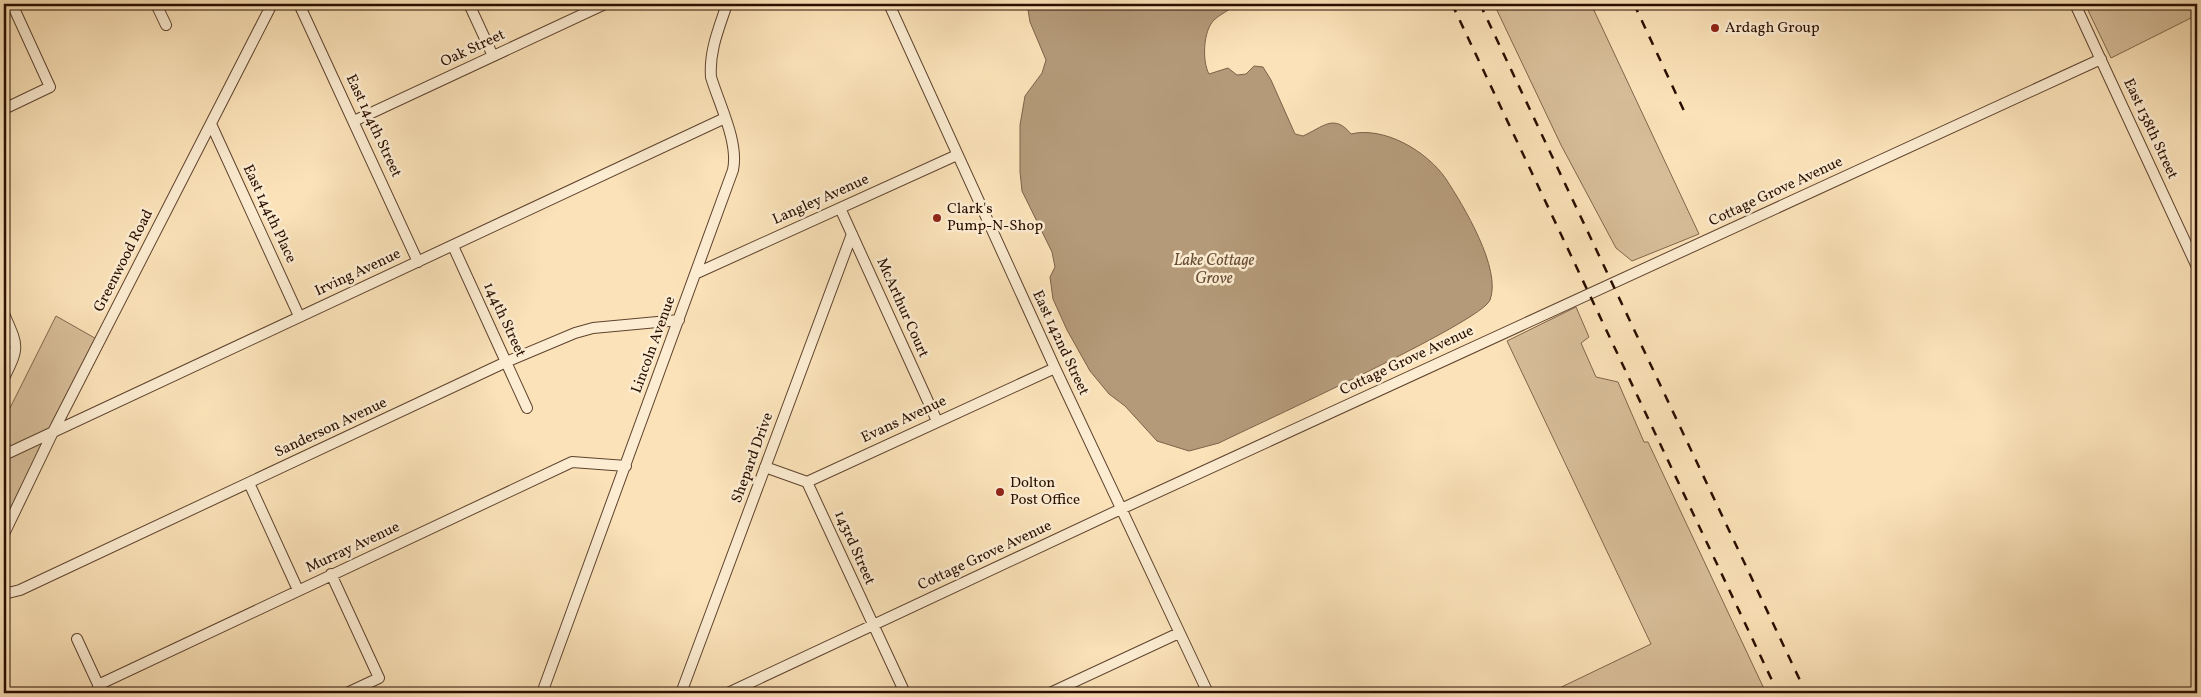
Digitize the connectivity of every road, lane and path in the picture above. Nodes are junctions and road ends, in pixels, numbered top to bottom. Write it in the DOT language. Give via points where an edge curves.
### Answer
graph roads {
  1 [pos="12,4"];
  2 [pos="156,4"];
  3 [pos="272,4"];
  4 [pos="299,4"];
  5 [pos="469,4"];
  6 [pos="605,4"];
  7 [pos="727,4"];
  8 [pos="889,4"];
  9 [pos="2075,4"];
  10 [pos="166,25"];
  11 [pos="493,56"];
  12 [pos="2101,59"];
  13 [pos="4,109"];
  14 [pos="725,118"];
  15 [pos="354,121"];
  16 [pos="211,124"];
  17 [pos="958,155"];
  18 [pos="840,208"];
  19 [pos="852,234"];
  20 [pos="453,246"];
  21 [pos="418,262"];
  22 [pos="2197,267"];
  23 [pos="697,273"];
  24 [pos="4,314"];
  25 [pos="299,316"];
  26 [pos="679,320"];
  27 [pos="506,362"];
  28 [pos="1055,368"];
  29 [pos="4,378"];
  30 [pos="527,408"];
  31 [pos="937,421"];
  32 [pos="53,432"];
  33 [pos="4,455"];
  34 [pos="626,466"];
  35 [pos="765,467"];
  36 [pos="807,482"];
  37 [pos="249,483"];
  38 [pos="1121,509"];
  39 [pos="4,534"];
  40 [pos="331,574"];
  41 [pos="298,590"];
  42 [pos="4,594"];
  43 [pos="873,626"];
  44 [pos="1179,633"];
  45 [pos="76,639"];
  46 [pos="100,689"];
  47 [pos="347,693"];
  48 [pos="542,693"];
  49 [pos="681,693"];
  50 [pos="728,693"];
  51 [pos="905,693"];
  52 [pos="1050,693"];
  53 [pos="1208,693"];
  1 -- 13 [label="street" via="50,87"];
  2 -- 10 [label="street"];
  3 -- 16 [label="street, Greenwood Road"];
  4 -- 15 [label="street, East 144th Street"];
  5 -- 11 [label="street"];
  6 -- 11 [label="street, Oak Street"];
  7 -- 14 [label="street, Lincoln Avenue" via="710,66"];
  8 -- 17 [label="street, East 142nd Street"];
  9 -- 12 [label="street, East 138th Street"];
  11 -- 15 [label="street, Oak Street"];
  12 -- 22 [label="street, East 138th Street"];
  12 -- 38 [label="street, Cottage Grove Avenue"];
  14 -- 20 [label="street, Irving Avenue"];
  14 -- 23 [label="street, Lincoln Avenue" via="735,161"];
  15 -- 21 [label="street, East 144th Street"];
  16 -- 25 [label="street, East 144th Place"];
  16 -- 32 [label="street, Greenwood Road"];
  17 -- 18 [label="street, Langley Avenue"];
  17 -- 28 [label="street, East 142nd Street"];
  18 -- 19 [label="street, McArthur Court"];
  18 -- 23 [label="street, Langley Avenue"];
  19 -- 31 [label="street, McArthur Court"];
  19 -- 35 [label="street, Shepard Drive"];
  20 -- 21 [label="street, Irving Avenue"];
  20 -- 27 [label="street, 144th Street"];
  21 -- 25 [label="street, Irving Avenue"];
  23 -- 26 [label="street, Lincoln Avenue"];
  24 -- 29 [label="street" via="16,341"];
  25 -- 32 [label="street, Irving Avenue"];
  26 -- 27 [label="street, Sanderson Avenue" via="575,332"];
  26 -- 34 [label="street, Lincoln Avenue"];
  27 -- 30 [label="street, 144th Street"];
  27 -- 37 [label="street, Sanderson Avenue"];
  28 -- 31 [label="street, Evans Avenue"];
  28 -- 38 [label="street, East 142nd Street"];
  31 -- 36 [label="street, Evans Avenue"];
  32 -- 33 [label="street, Irving Avenue"];
  32 -- 39 [label="street, Greenwood Road"];
  34 -- 40 [label="street, Murray Avenue" via="572,462"];
  34 -- 48 [label="street, Lincoln Avenue"];
  35 -- 36 [label="street"];
  35 -- 49 [label="street, Shepard Drive"];
  36 -- 43 [label="street, 143rd Street"];
  37 -- 41 [label="street"];
  37 -- 42 [label="street, Sanderson Avenue" via="20,590"];
  38 -- 43 [label="street, Cottage Grove Avenue"];
  38 -- 44 [label="street, East 142nd Street"];
  40 -- 41 [label="street, Murray Avenue"];
  40 -- 47 [label="street" via="379,678"];
  41 -- 46 [label="street, Murray Avenue"];
  43 -- 50 [label="street, Cottage Grove Avenue"];
  43 -- 51 [label="street, 143rd Street"];
  44 -- 52 [label="street"];
  44 -- 53 [label="street, East 142nd Street"];
  45 -- 46 [label="street"];
}
